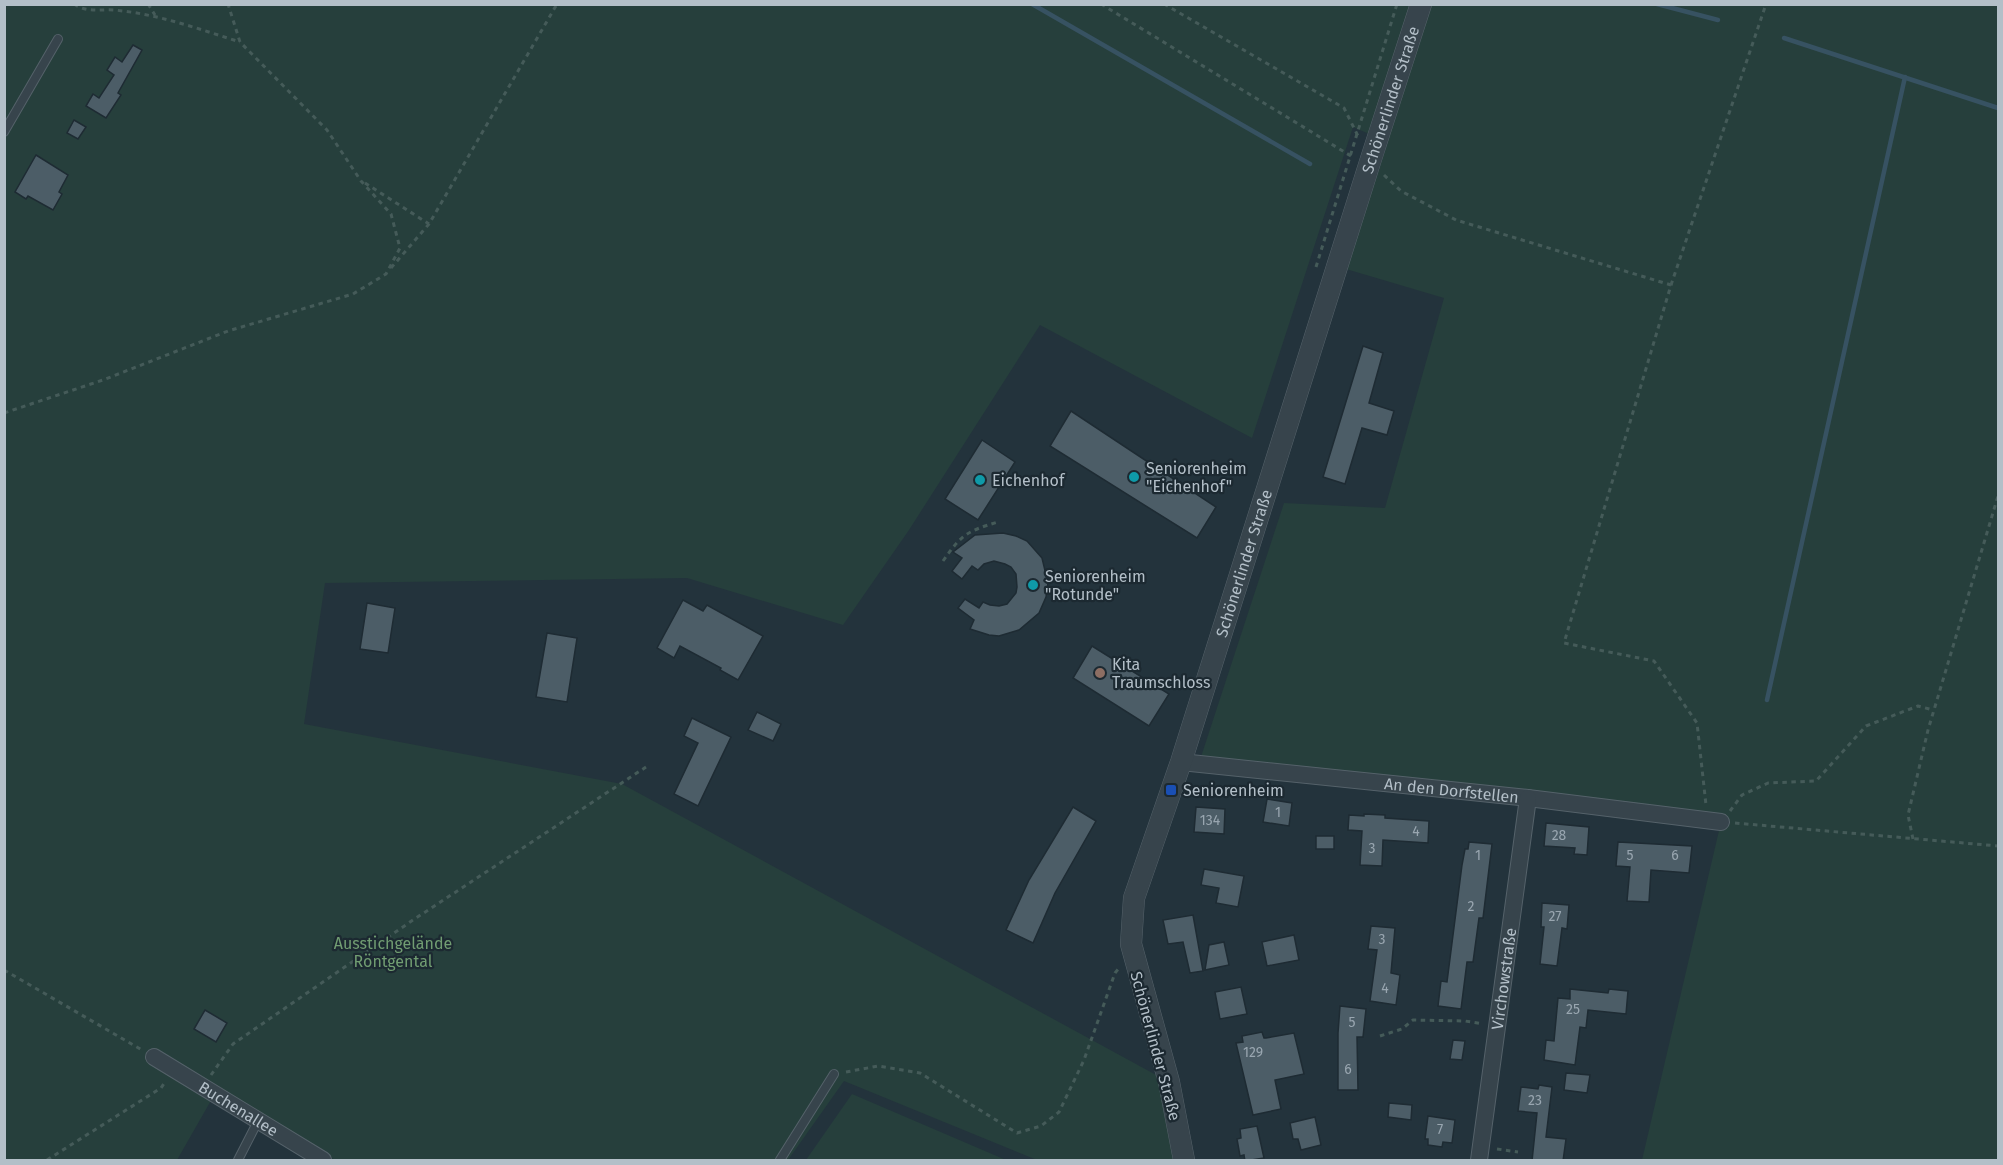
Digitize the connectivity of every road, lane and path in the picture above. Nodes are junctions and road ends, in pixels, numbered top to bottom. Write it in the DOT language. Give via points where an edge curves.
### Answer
graph roads {
  1 [pos="74,4"];
  2 [pos="148,4"];
  3 [pos="228,4"];
  4 [pos="557,4"];
  5 [pos="1101,4"];
  6 [pos="1164,4"];
  7 [pos="1421,4"];
  8 [pos="1766,4"];
  9 [pos="155,15"];
  10 [pos="58,39"];
  11 [pos="240,42"];
  12 [pos="4,132"];
  13 [pos="1370,162"];
  14 [pos="361,181"];
  15 [pos="429,224"];
  16 [pos="386,274"];
  17 [pos="1671,285"];
  18 [pos="4,413"];
  19 [pos="1998,496"];
  20 [pos="998,522"];
  21 [pos="943,561"];
  22 [pos="1934,710"];
  23 [pos="1181,762"];
  24 [pos="646,767"];
  25 [pos="1528,798"];
  26 [pos="1715,821"];
  27 [pos="1913,839"];
  28 [pos="1998,846"];
  29 [pos="1123,964"];
  30 [pos="4,970"];
  31 [pos="1497,1026"];
  32 [pos="1380,1036"];
  33 [pos="154,1057"];
  34 [pos="173,1071"];
  35 [pos="834,1074"];
  36 [pos="203,1087"];
  37 [pos="259,1118"];
  38 [pos="1518,1152"];
  39 [pos="1480,1154"];
  40 [pos="47,1161"];
  41 [pos="238,1161"];
  42 [pos="323,1161"];
  43 [pos="780,1161"];
  44 [pos="1184,1161"];
  1 -- 9 [label="path" via="82,10"];
  2 -- 9 [label="path"];
  3 -- 11 [label="path"];
  4 -- 15 [label="path"];
  5 -- 13 [label="path" via="1349,156"];
  6 -- 13 [label="path" via="1344,108"];
  7 -- 13 [label="street, Schönerlinder Straße"];
  8 -- 17 [label="path"];
  9 -- 11 [label="path"];
  10 -- 12 [label="lane"];
  11 -- 14 [label="path" via="327,130"];
  13 -- 17 [label="path" via="1401,191 1456,219"];
  13 -- 23 [label="street, Schönerlinder Straße"];
  14 -- 15 [label="path"];
  14 -- 16 [label="path" via="391,214 400,248"];
  15 -- 16 [label="path"];
  16 -- 18 [label="path" via="353,294 228,331 113,377"];
  17 -- 26 [label="path" via="1564,643 1654,661 1697,723"];
  19 -- 22 [label="path"];
  20 -- 21 [label="path" via="976,528 957,540"];
  22 -- 26 [label="path" via="1918,706 1866,726 1816,782 1768,783 1742,795"];
  22 -- 27 [label="path" via="1908,815"];
  23 -- 25 [label="street, An den Dorfstellen"];
  23 -- 44 [label="street, Schönerlinder Straße" via="1134,898 1131,944 1169,1082"];
  24 -- 36 [label="path" via="233,1044"];
  25 -- 26 [label="street, An den Dorfstellen"];
  25 -- 31 [label="street, Virchowstraße"];
  26 -- 27 [label="path"];
  27 -- 28 [label="path"];
  29 -- 35 [label="path" via="1115,973 1084,1060 1059,1112 1041,1126 1017,1133 920,1073 878,1066"];
  30 -- 33 [label="path"];
  31 -- 32 [label="path" via="1413,1020 1402,1029"];
  31 -- 39 [label="street, Virchowstraße"];
  33 -- 34 [label="street, Buchenallee"];
  34 -- 36 [label="street, Buchenallee"];
  34 -- 40 [label="path" via="161,1088"];
  35 -- 43 [label="lane"];
  36 -- 37 [label="street, Buchenallee"];
  37 -- 41 [label="lane"];
  37 -- 42 [label="street, Buchenallee"];
  38 -- 39 [label="path"];
}
